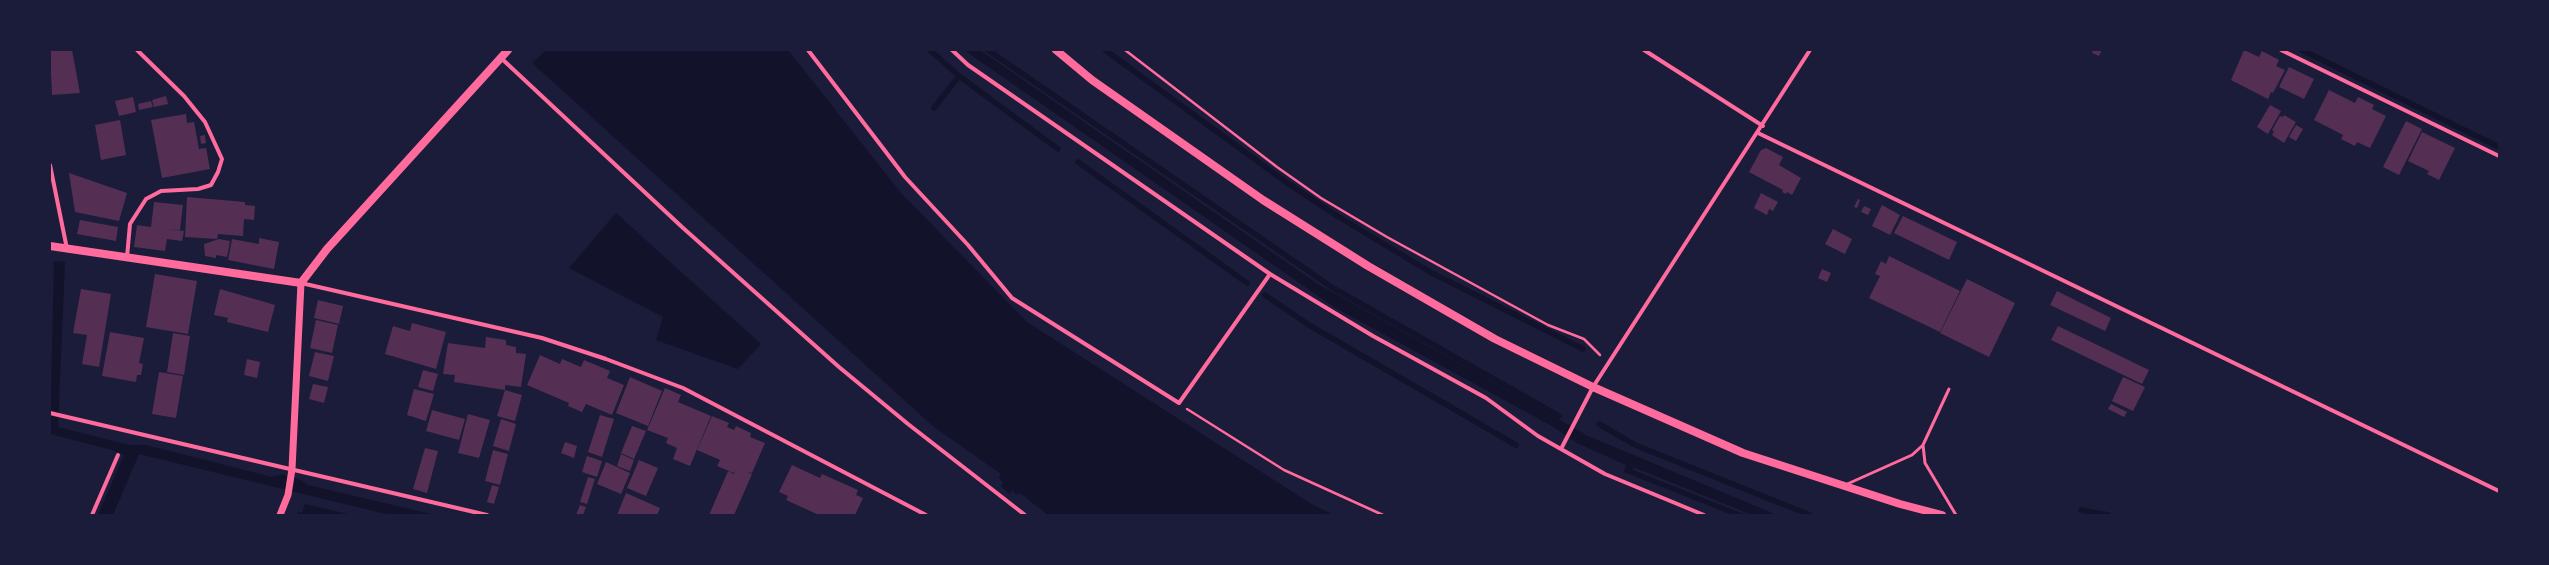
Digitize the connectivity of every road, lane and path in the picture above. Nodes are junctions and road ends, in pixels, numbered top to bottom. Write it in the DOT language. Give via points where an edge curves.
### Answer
graph roads {
  1 [pos="138,50"];
  2 [pos="508,50"];
  3 [pos="808,50"];
  4 [pos="952,50"];
  5 [pos="1056,50"];
  6 [pos="1125,50"];
  7 [pos="1644,50"];
  8 [pos="1810,50"];
  9 [pos="2281,50"];
  10 [pos="501,58"];
  11 [pos="1762,126"];
  12 [pos="1758,133"];
  13 [pos="2499,156"];
  14 [pos="50,165"];
  15 [pos="50,246"];
  16 [pos="67,249"];
  17 [pos="127,257"];
  18 [pos="1270,274"];
  19 [pos="301,283"];
  20 [pos="1607,365"];
  21 [pos="1592,387"];
  22 [pos="1949,389"];
  23 [pos="1179,403"];
  24 [pos="50,413"];
  25 [pos="1923,445"];
  26 [pos="1561,449"];
  27 [pos="118,455"];
  28 [pos="291,472"];
  29 [pos="1842,486"];
  30 [pos="2499,491"];
  31 [pos="92,515"];
  32 [pos="280,515"];
  33 [pos="487,515"];
  34 [pos="926,515"];
  35 [pos="1025,515"];
  36 [pos="1383,515"];
  37 [pos="1704,515"];
  38 [pos="1942,515"];
  39 [pos="1956,515"];
  1 -- 17 [label="street" via="184,96 205,122 222,159 211,185 198,189 160,191 146,199 130,224"];
  2 -- 10 [label="main road"];
  3 -- 23 [label="street" via="905,178 968,245 1012,298"];
  4 -- 18 [label="street" via="968,65"];
  5 -- 21 [label="main road" via="1092,80 1269,204 1368,266 1495,339"];
  6 -- 20 [label="path" via="1321,198 1548,325 1584,338 1595,347"];
  7 -- 11 [label="street"];
  8 -- 11 [label="street"];
  9 -- 13 [label="street"];
  10 -- 19 [label="main road" via="327,249"];
  10 -- 35 [label="street" via="682,228 839,367"];
  11 -- 12 [label="street"];
  12 -- 20 [label="street"];
  12 -- 30 [label="street"];
  14 -- 16 [label="street"];
  15 -- 16 [label="main road"];
  16 -- 17 [label="main road"];
  17 -- 19 [label="main road"];
  18 -- 23 [label="street"];
  18 -- 26 [label="street" via="1373,336 1486,398 1538,436"];
  19 -- 28 [label="street"];
  19 -- 34 [label="street" via="542,338 606,359 683,388"];
  20 -- 21 [label="street"];
  21 -- 26 [label="street"];
  21 -- 29 [label="main road" via="1743,453"];
  22 -- 25 [label="lane"];
  23 -- 36 [label="path" via="1284,470"];
  24 -- 28 [label="street"];
  25 -- 29 [label="lane" via="1912,455"];
  25 -- 39 [label="lane" via="1925,463"];
  26 -- 37 [label="street" via="1605,474"];
  27 -- 31 [label="street"];
  28 -- 32 [label="street" via="288,495"];
  28 -- 33 [label="street"];
  29 -- 38 [label="main road"];
}
